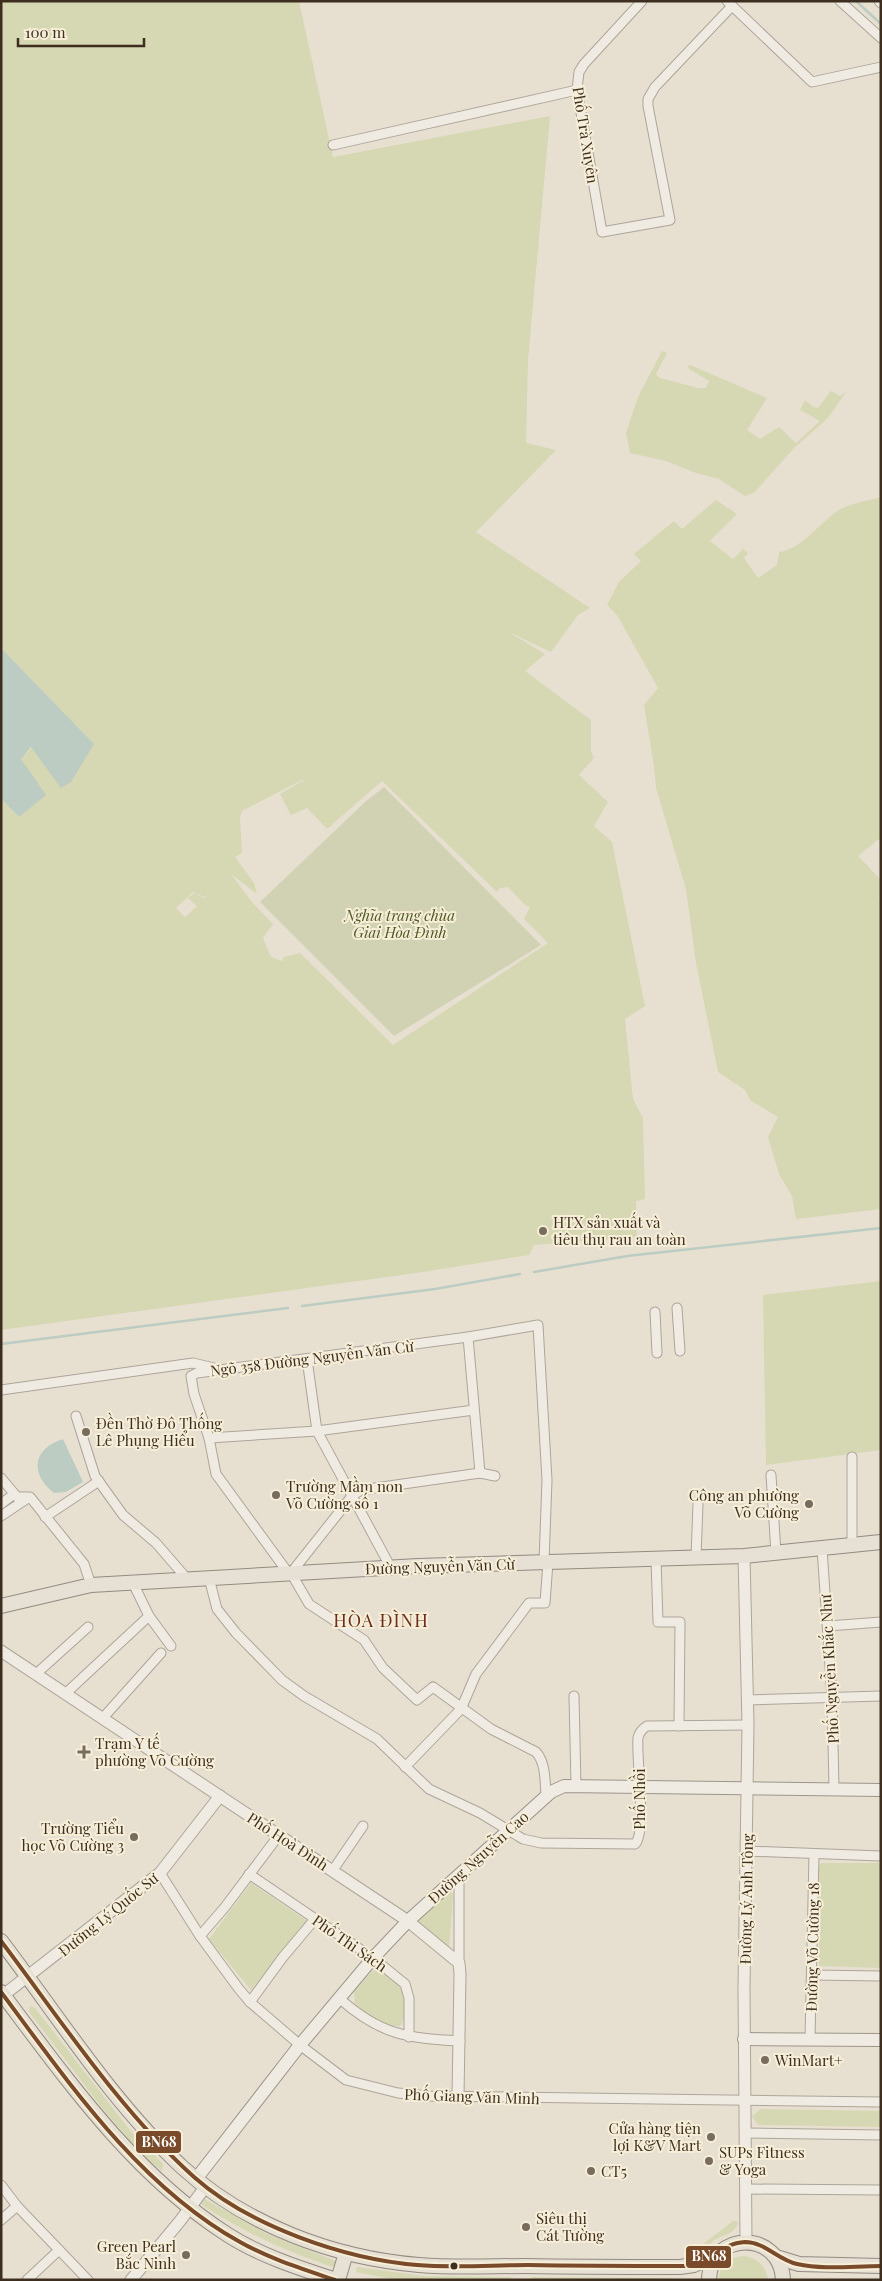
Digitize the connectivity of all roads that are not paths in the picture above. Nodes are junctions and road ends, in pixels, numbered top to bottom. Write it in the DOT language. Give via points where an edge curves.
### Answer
graph roads {
  1 [pos="642,1"];
  2 [pos="840,1"];
  3 [pos="729,4"];
  4 [pos="881,38"];
  5 [pos="881,67"];
  6 [pos="577,90"];
  7 [pos="333,145"];
  8 [pos="677,1308"];
  9 [pos="655,1312"];
  10 [pos="468,1337"];
  11 [pos="680,1352"];
  12 [pos="657,1353"];
  13 [pos="307,1359"];
  14 [pos="222,1369"];
  15 [pos="1,1390"];
  16 [pos="474,1410"];
  17 [pos="76,1416"];
  18 [pos="317,1431"];
  19 [pos="209,1438"];
  20 [pos="852,1457"];
  21 [pos="480,1473"];
  22 [pos="771,1475"];
  23 [pos="495,1476"];
  24 [pos="1,1478"];
  25 [pos="99,1481"];
  26 [pos="14,1494"];
  27 [pos="352,1496"];
  28 [pos="30,1498"];
  29 [pos="1,1504"];
  30 [pos="698,1504"];
  31 [pos="1,1516"];
  32 [pos="45,1517"];
  33 [pos="881,1542"];
  34 [pos="852,1545"];
  35 [pos="822,1548"];
  36 [pos="776,1553"];
  37 [pos="744,1556"];
  38 [pos="696,1558"];
  39 [pos="656,1559"];
  40 [pos="546,1562"];
  41 [pos="391,1568"];
  42 [pos="290,1574"];
  43 [pos="209,1578"];
  44 [pos="188,1580"];
  45 [pos="133,1583"];
  46 [pos="91,1585"];
  47 [pos="1,1606"];
  48 [pos="149,1616"];
  49 [pos="881,1622"];
  50 [pos="828,1626"];
  51 [pos="88,1627"];
  52 [pos="171,1646"];
  53 [pos="1,1650"];
  54 [pos="161,1653"];
  55 [pos="36,1674"];
  56 [pos="65,1694"];
  57 [pos="574,1696"];
  58 [pos="881,1696"];
  59 [pos="832,1698"];
  60 [pos="747,1700"];
  61 [pos="461,1709"];
  62 [pos="102,1719"];
  63 [pos="748,1725"];
  64 [pos="678,1726"];
  65 [pos="404,1767"];
  66 [pos="576,1786"];
  67 [pos="640,1786"];
  68 [pos="748,1788"];
  69 [pos="834,1789"];
  70 [pos="881,1790"];
  71 [pos="220,1796"];
  72 [pos="546,1796"];
  73 [pos="363,1826"];
  74 [pos="508,1829"];
  75 [pos="279,1835"];
  76 [pos="746,1852"];
  77 [pos="814,1854"];
  78 [pos="881,1856"];
  79 [pos="333,1870"];
  80 [pos="160,1873"];
  81 [pos="249,1874"];
  82 [pos="459,1875"];
  83 [pos="315,1919"];
  84 [pos="408,1921"];
  85 [pos="200,1936"];
  86 [pos="1,1941"];
  87 [pos="374,1958"];
  88 [pos="459,1963"];
  89 [pos="812,1975"];
  90 [pos="881,1976"];
  91 [pos="28,1977"];
  92 [pos="2,1995"];
  93 [pos="340,1998"];
  94 [pos="250,2002"];
  95 [pos="409,2037"];
  96 [pos="744,2039"];
  97 [pos="810,2039"];
  98 [pos="881,2040"];
  99 [pos="460,2041"];
  100 [pos="300,2046"];
  101 [pos="458,2096"];
  102 [pos="744,2100"];
  103 [pos="881,2102"];
  104 [pos="744,2133"];
  105 [pos="881,2135"];
  106 [pos="201,2182"];
  107 [pos="1,2185"];
  108 [pos="746,2189"];
  109 [pos="881,2190"];
  110 [pos="17,2206"];
  111 [pos="191,2206"];
  112 [pos="1,2220"];
  113 [pos="746,2242"];
  114 [pos="59,2250"];
  115 [pos="722,2251"];
  116 [pos="346,2253"];
  117 [pos="776,2257"];
  118 [pos="881,2266"];
  119 [pos="26,2280"];
  120 [pos="88,2280"];
  121 [pos="131,2280"];
  122 [pos="337,2280"];
  123 [pos="709,2280"];
  124 [pos="783,2280"];
  1 -- 6 [label="street, Phố Trà Xuyên" via="584,64 579,72"];
  2 -- 4 [label="street"];
  3 -- 5 [label="street" via="812,82"];
  3 -- 6 [label="street, Phố Trà Xuyên" via="648,99 649,120 670,220 602,232"];
  6 -- 7 [label="street"];
  8 -- 11 [label="street"];
  9 -- 12 [label="street"];
  10 -- 13 [label="street, Ngõ 358 Đường Nguyễn Văn Cừ"];
  10 -- 16 [label="street"];
  10 -- 40 [label="street, Ngõ 358 Đường Nguyễn Văn Cừ" via="538,1325 547,1480"];
  13 -- 14 [label="street, Ngõ 358 Đường Nguyễn Văn Cừ"];
  13 -- 18 [label="street"];
  14 -- 15 [label="street" via="193,1363"];
  14 -- 19 [label="street, Ngõ 358 Đường Nguyễn Văn Cừ" via="198,1373 191,1378"];
  16 -- 18 [label="street"];
  16 -- 21 [label="street"];
  17 -- 25 [label="street"];
  18 -- 19 [label="street"];
  18 -- 27 [label="street"];
  19 -- 42 [label="street, Ngõ 358 Đường Nguyễn Văn Cừ" via="216,1474"];
  20 -- 34 [label="street"];
  21 -- 23 [label="street"];
  21 -- 27 [label="street" via="361,1490"];
  22 -- 36 [label="street"];
  24 -- 26 [label="street"];
  25 -- 32 [label="street"];
  25 -- 44 [label="street" via="123,1515 156,1543"];
  26 -- 28 [label="street"];
  26 -- 29 [label="street"];
  27 -- 41 [label="street"];
  27 -- 42 [label="street"];
  28 -- 31 [label="street"];
  28 -- 32 [label="street"];
  30 -- 38 [label="street"];
  32 -- 46 [label="street" via="84,1564"];
  33 -- 34 [label="main road, Đường Nguyễn Văn Cừ"];
  34 -- 35 [label="main road, Đường Nguyễn Văn Cừ"];
  35 -- 36 [label="main road, Đường Nguyễn Văn Cừ"];
  35 -- 50 [label="street, Phố Nguyễn Khắc Như"];
  36 -- 37 [label="main road, Đường Nguyễn Văn Cừ"];
  37 -- 38 [label="main road, Đường Nguyễn Văn Cừ"];
  37 -- 60 [label="street, Đường Lý Anh Tông"];
  38 -- 39 [label="main road, Đường Nguyễn Văn Cừ"];
  39 -- 40 [label="main road, Đường Nguyễn Văn Cừ"];
  39 -- 64 [label="street" via="658,1622 680,1622"];
  40 -- 41 [label="main road, Đường Nguyễn Văn Cừ"];
  40 -- 61 [label="street" via="545,1603 533,1602 523,1610 476,1674"];
  41 -- 42 [label="main road, Đường Nguyễn Văn Cừ"];
  42 -- 43 [label="main road, Đường Nguyễn Văn Cừ"];
  42 -- 61 [label="street, Ngõ 358 Đường Nguyễn Văn Cừ" via="309,1604 364,1640 383,1668 413,1698 420,1700 433,1688"];
  43 -- 44 [label="main road, Đường Nguyễn Văn Cừ"];
  43 -- 65 [label="street" via="216,1609 282,1680 369,1733"];
  44 -- 45 [label="main road, Đường Nguyễn Văn Cừ"];
  45 -- 46 [label="main road, Đường Nguyễn Văn Cừ"];
  45 -- 48 [label="street"];
  46 -- 47 [label="main road, Đường Nguyễn Văn Cừ"];
  48 -- 52 [label="street"];
  48 -- 56 [label="street"];
  49 -- 50 [label="street"];
  50 -- 59 [label="street, Phố Nguyễn Khắc Như"];
  51 -- 55 [label="street"];
  53 -- 55 [label="street, Phố Hoà Đình"];
  54 -- 62 [label="street"];
  55 -- 56 [label="street, Phố Hoà Đình"];
  56 -- 62 [label="street, Phố Hoà Đình"];
  57 -- 66 [label="street"];
  58 -- 59 [label="street"];
  59 -- 60 [label="street"];
  59 -- 69 [label="street, Phố Nguyễn Khắc Như"];
  60 -- 63 [label="street, Đường Lý Anh Tông"];
  61 -- 65 [label="street"];
  61 -- 72 [label="street" via="536,1752 544,1770"];
  62 -- 71 [label="street, Phố Hoà Đình"];
  63 -- 64 [label="street, Phố Nhồi"];
  63 -- 68 [label="street, Đường Lý Anh Tông"];
  64 -- 67 [label="street, Phố Nhồi" via="647,1726 641,1732 638,1737"];
  65 -- 74 [label="street" via="429,1789"];
  66 -- 67 [label="main road, Đường Nguyễn Cao"];
  66 -- 72 [label="main road, Đường Nguyễn Cao" via="564,1786"];
  67 -- 68 [label="main road, Đường Nguyễn Cao"];
  67 -- 74 [label="street, Phố Nhồi" via="639,1835 635,1844 541,1843 523,1839"];
  68 -- 69 [label="main road, Đường Nguyễn Cao"];
  68 -- 76 [label="street, Đường Lý Anh Tông"];
  69 -- 70 [label="main road, Đường Nguyễn Cao"];
  71 -- 75 [label="street, Phố Hoà Đình"];
  71 -- 80 [label="street, Đường Lý Quốc Sư"];
  72 -- 74 [label="main road, Đường Nguyễn Cao"];
  73 -- 79 [label="street"];
  74 -- 82 [label="main road, Đường Nguyễn Cao"];
  75 -- 79 [label="street, Phố Hoà Đình"];
  75 -- 81 [label="street"];
  76 -- 77 [label="street"];
  76 -- 96 [label="street, Đường Lý Anh Tông"];
  77 -- 78 [label="street"];
  77 -- 89 [label="street, Đường Võ Cường 18"];
  79 -- 84 [label="street, Phố Hoà Đình"];
  80 -- 85 [label="street, Phố Giang Văn Minh"];
  80 -- 91 [label="street, Đường Lý Quốc Sư"];
  81 -- 83 [label="street, Phố Thi Sách"];
  81 -- 85 [label="street"];
  82 -- 84 [label="main road, Đường Nguyễn Cao"];
  82 -- 88 [label="street"];
  83 -- 87 [label="street, Phố Thi Sách"];
  83 -- 94 [label="street"];
  84 -- 87 [label="main road, Đường Nguyễn Cao"];
  84 -- 88 [label="street, Phố Hoà Đình"];
  85 -- 94 [label="street, Phố Giang Văn Minh"];
  86 -- 91 [label="main road"];
  87 -- 93 [label="main road, Đường Nguyễn Cao"];
  87 -- 95 [label="street, Phố Thi Sách" via="405,1984 409,1998"];
  88 -- 99 [label="street"];
  89 -- 90 [label="street"];
  89 -- 97 [label="street, Đường Võ Cường 18"];
  91 -- 92 [label="street, Đường Lý Quốc Sư"];
  91 -- 106 [label="main road" via="136,2118 170,2155"];
  92 -- 111 [label="main road" via="118,2141 153,2177"];
  93 -- 95 [label="street" via="362,2019"];
  93 -- 100 [label="main road, Đường Nguyễn Cao"];
  94 -- 100 [label="street, Phố Giang Văn Minh"];
  95 -- 99 [label="street"];
  96 -- 97 [label="main road"];
  96 -- 102 [label="street, Đường Lý Anh Tông"];
  97 -- 98 [label="main road"];
  99 -- 101 [label="street"];
  100 -- 101 [label="street, Phố Giang Văn Minh" via="335,2074 354,2083 412,2095"];
  100 -- 106 [label="main road, Đường Nguyễn Cao"];
  101 -- 102 [label="street, Phố Giang Văn Minh"];
  102 -- 103 [label="street, Phố Giang Văn Minh"];
  102 -- 104 [label="street, Đường Lý Anh Tông"];
  104 -- 105 [label="street"];
  104 -- 108 [label="street, Đường Lý Anh Tông"];
  106 -- 111 [label="street, Đường Nguyễn Cao"];
  106 -- 116 [label="main road" via="261,2221"];
  107 -- 110 [label="street"];
  108 -- 109 [label="street"];
  108 -- 113 [label="street, Đường Lý Anh Tông"];
  110 -- 112 [label="street"];
  110 -- 114 [label="street"];
  111 -- 121 [label="street, Đường Nguyễn Cao"];
  111 -- 122 [label="main road" via="241,2242 294,2266"];
  113 -- 115 [label="main road" via="733,2244"];
  113 -- 117 [label="main road" via="763,2246"];
  114 -- 119 [label="street"];
  114 -- 120 [label="street"];
  115 -- 116 [label="main road" via="694,2265 680,2267 427,2266"];
  115 -- 123 [label="main road" via="711,2266"];
  116 -- 122 [label="main road"];
  117 -- 118 [label="main road" via="799,2264"];
  117 -- 124 [label="main road"];
}
